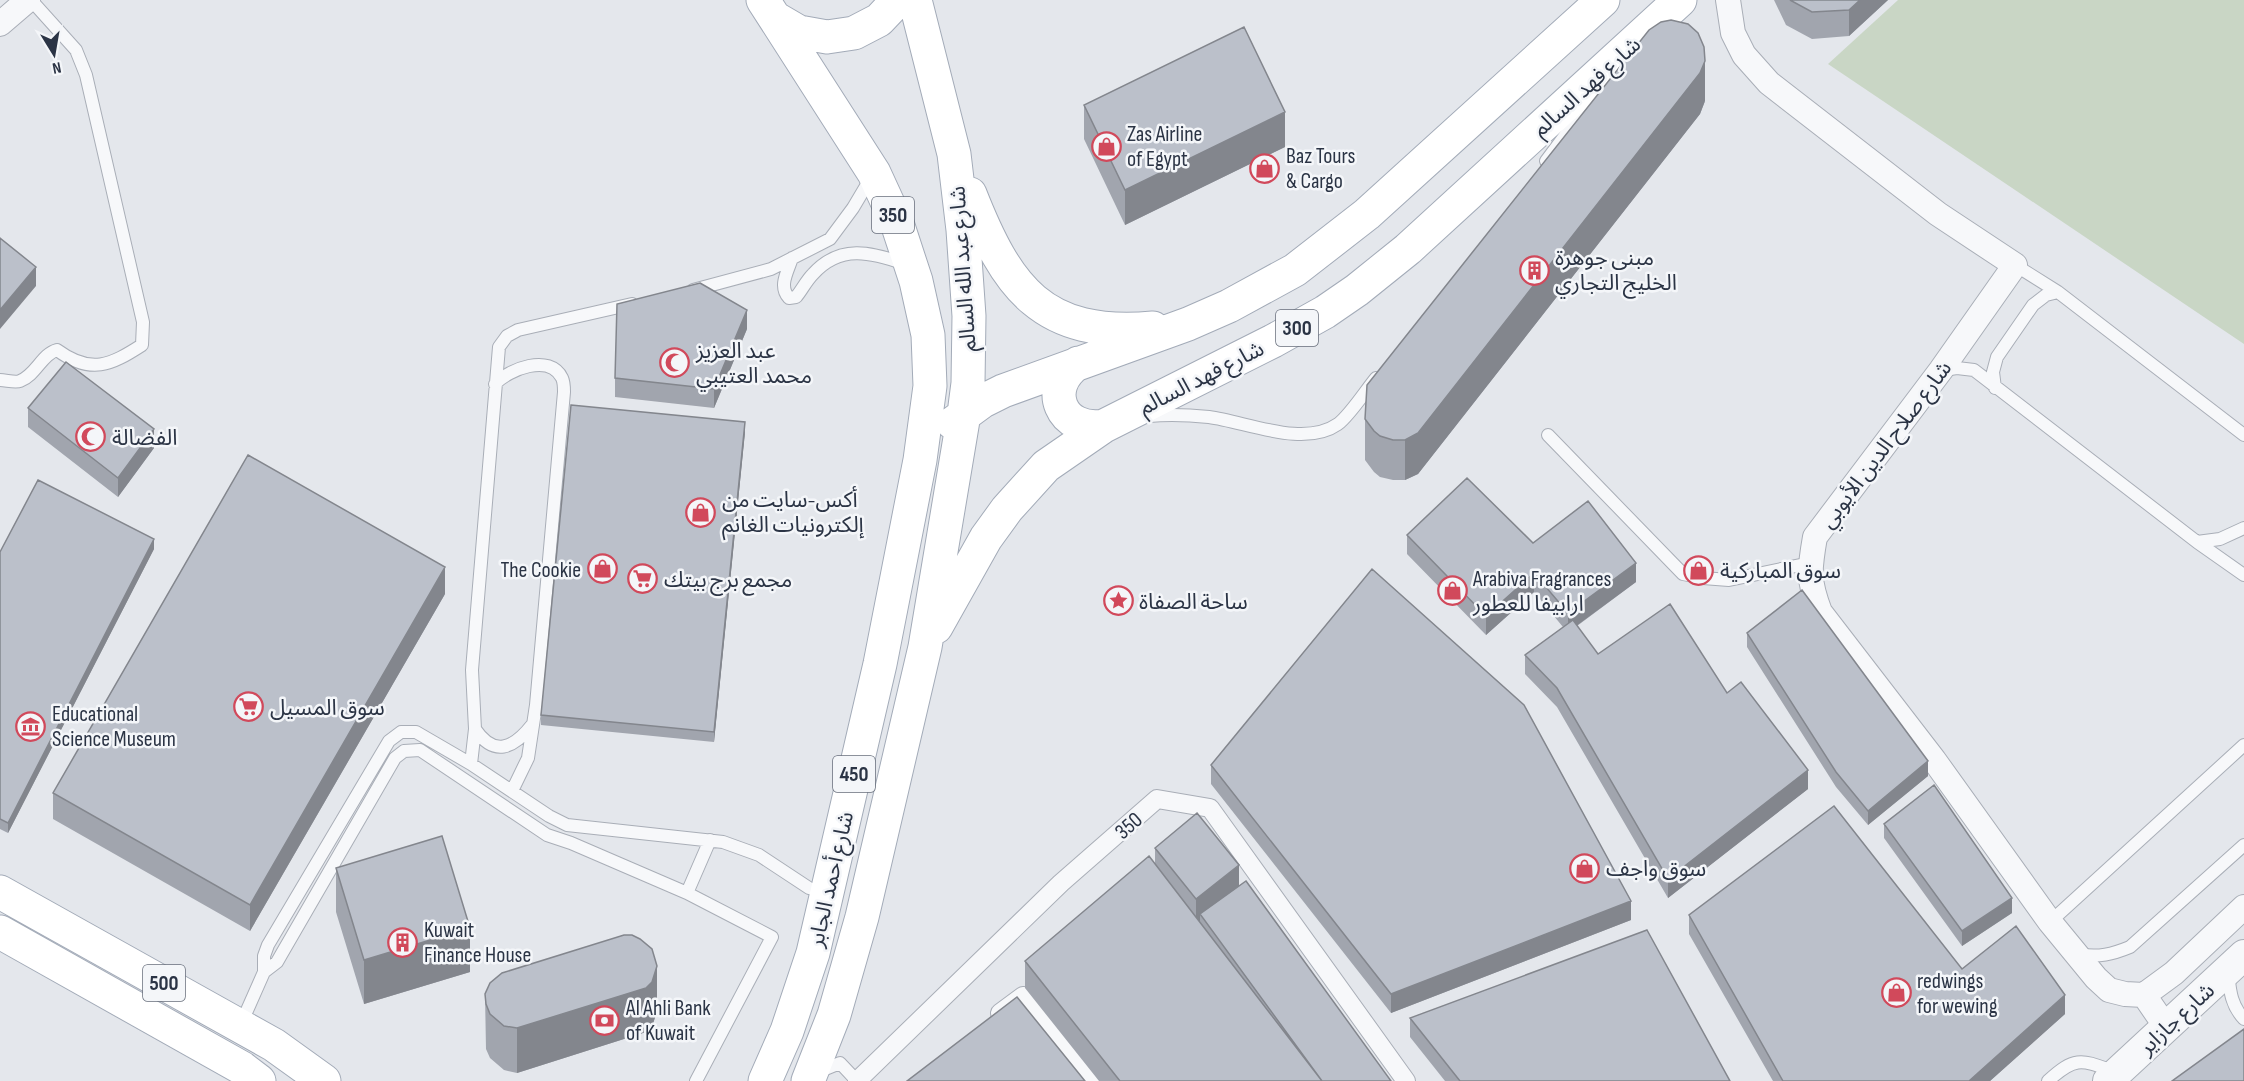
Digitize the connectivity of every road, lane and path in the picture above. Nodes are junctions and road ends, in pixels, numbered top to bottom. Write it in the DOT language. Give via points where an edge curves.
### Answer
graph roads {
  1 [pos="30,0"];
  2 [pos="898,0"];
  3 [pos="915,0"];
  4 [pos="1603,0"];
  5 [pos="1680,0"];
  6 [pos="1728,0"];
  7 [pos="769,9"];
  8 [pos="0,24"];
  9 [pos="1637,40"];
  10 [pos="954,154"];
  11 [pos="1539,170"];
  12 [pos="874,173"];
  13 [pos="792,258"];
  14 [pos="2015,265"];
  15 [pos="911,266"];
  16 [pos="686,292"];
  17 [pos="2058,292"];
  18 [pos="641,302"];
  19 [pos="1188,324"];
  20 [pos="1078,363"];
  21 [pos="1941,370"];
  22 [pos="1382,371"];
  23 [pos="0,380"];
  24 [pos="495,384"];
  25 [pos="1995,388"];
  26 [pos="964,414"];
  27 [pos="1110,423"];
  28 [pos="1548,435"];
  29 [pos="2244,435"];
  30 [pos="920,460"];
  31 [pos="2244,528"];
  32 [pos="2197,542"];
  33 [pos="1810,563"];
  34 [pos="2244,575"];
  35 [pos="925,647"];
  36 [pos="532,725"];
  37 [pos="475,729"];
  38 [pos="2244,745"];
  39 [pos="428,756"];
  40 [pos="471,764"];
  41 [pos="484,772"];
  42 [pos="512,791"];
  43 [pos="567,825"];
  44 [pos="558,839"];
  45 [pos="710,840"];
  46 [pos="2244,845"];
  47 [pos="0,892"];
  48 [pos="827,892"];
  49 [pos="687,893"];
  50 [pos="2244,907"];
  51 [pos="2050,922"];
  52 [pos="0,932"];
  53 [pos="2076,954"];
  54 [pos="2236,962"];
  55 [pos="264,972"];
  56 [pos="2144,995"];
  57 [pos="2244,1019"];
  58 [pos="986,1024"];
  59 [pos="241,1025"];
  60 [pos="2166,1027"];
  61 [pos="2113,1076"];
  62 [pos="249,1077"];
  63 [pos="810,1078"];
  64 [pos="1087,1079"];
  65 [pos="324,1081"];
  66 [pos="696,1081"];
  67 [pos="765,1081"];
  68 [pos="857,1081"];
  69 [pos="1406,1081"];
  70 [pos="2048,1081"];
  1 -- 8 [label="street"];
  1 -- 23 [label="lane" via="76,50 86,75 143,322 142,345 116,362 94,366 57,350 19,381"];
  2 -- 7 [label="main road" via="879,20 854,33 827,37 799,32"];
  3 -- 10 [label="main road, شارع عبد الله السالم"];
  4 -- 19 [label="main road, 300" via="1367,214 1324,248 1259,291"];
  5 -- 9 [label="main road, شارع فهد السالم / 300"];
  6 -- 14 [label="street" via="1733,33 1744,55 1769,83 1938,214"];
  7 -- 12 [label="main road, شارع عبد الله السالم / 350"];
  9 -- 11 [label="lane"];
  9 -- 27 [label="main road, شارع فهد السالم / 300" via="1408,249 1356,290 1281,336"];
  10 -- 19 [label="main road" via="985,232 1009,274 1029,298 1047,310 1087,325 1121,330"];
  10 -- 26 [label="main road, شارع عبد الله السالم" via="969,316"];
  12 -- 13 [label="lane" via="830,239"];
  12 -- 15 [label="main road, شارع عبد الله السالم / 350"];
  13 -- 15 [label="lane" via="783,285 789,298 796,297 812,274 830,259 853,253 877,254"];
  13 -- 16 [label="lane" via="756,274"];
  14 -- 17 [label="lane"];
  14 -- 21 [label="street, شارع صلاح الدين الأيوبي"];
  15 -- 30 [label="main road, شارع عبد الله السالم / 350" via="928,335 930,386"];
  17 -- 25 [label="lane" via="2033,305 1997,357 1993,372"];
  17 -- 29 [label="lane"];
  18 -- 24 [label="lane" via="518,330 507,336 499,347"];
  19 -- 20 [label="main road, 300"];
  20 -- 26 [label="main road, 300" via="1004,391"];
  20 -- 27 [label="main road" via="1059,386 1061,406 1074,422 1093,428"];
  21 -- 25 [label="lane" via="1974,370"];
  21 -- 33 [label="street, شارع صلاح الدين الأيوبي" via="1815,537"];
  22 -- 27 [label="lane" via="1340,422 1315,434 1295,434 1208,417 1164,415"];
  24 -- 36 [label="lane" via="502,376 535,365 553,369 562,378 564,392"];
  24 -- 37 [label="lane" via="472,670"];
  25 -- 32 [label="lane"];
  26 -- 30 [label="main road, 300"];
  26 -- 35 [label="main road, شارع عبد الله السالم"];
  27 -- 35 [label="main road, شارع فهد السالم / 300" via="1046,466 1007,509 986,538"];
  28 -- 33 [label="lane" via="1683,574 1729,580"];
  30 -- 48 [label="main road, شارع أحمد الجابر / 450" via="880,664"];
  31 -- 32 [label="lane" via="2220,539"];
  32 -- 34 [label="lane"];
  33 -- 51 [label="street, شارع صلاح الدين الأيوبي" via="1810,587 1820,612 1934,760"];
  35 -- 63 [label="main road, شارع أحمد الجابر / 450" via="852,957"];
  36 -- 37 [label="lane" via="509,746 488,744"];
  36 -- 42 [label="lane" via="528,758"];
  37 -- 40 [label="lane"];
  38 -- 51 [label="lane"];
  39 -- 41 [label="lane"];
  39 -- 44 [label="lane"];
  39 -- 55 [label="lane" via="410,749 395,758 277,962"];
  40 -- 41 [label="lane"];
  40 -- 55 [label="lane" via="416,732 394,735 268,945"];
  41 -- 42 [label="lane"];
  42 -- 43 [label="lane"];
  43 -- 44 [label="lane"];
  43 -- 45 [label="lane"];
  44 -- 49 [label="lane"];
  45 -- 48 [label="lane" via="745,848 809,888"];
  45 -- 49 [label="lane"];
  46 -- 53 [label="lane" via="2130,947 2112,955"];
  47 -- 59 [label="main road, 500"];
  48 -- 67 [label="main road, شارع أحمد الجابر / 450" via="799,998"];
  49 -- 66 [label="lane" via="772,937"];
  50 -- 56 [label="street"];
  51 -- 53 [label="street, شارع صلاح الدين الأيوبي"];
  52 -- 62 [label="main road, 500"];
  53 -- 56 [label="street, شارع صلاح الدين الأيوبي" via="2109,990"];
  54 -- 57 [label="lane" via="2230,992 2235,1010"];
  54 -- 60 [label="street, شارع جازاير"];
  55 -- 59 [label="lane"];
  56 -- 60 [label="street"];
  58 -- 64 [label="street" via="1023,996"];
  59 -- 65 [label="main road, 500"];
  60 -- 61 [label="street, شارع جازاير"];
  61 -- 70 [label="lane" via="2094,1064 2076,1062"];
  63 -- 68 [label="lane, 350" via="840,1063"];
  68 -- 69 [label="street, 350" via="1060,883 1157,800 1210,808"];
}
